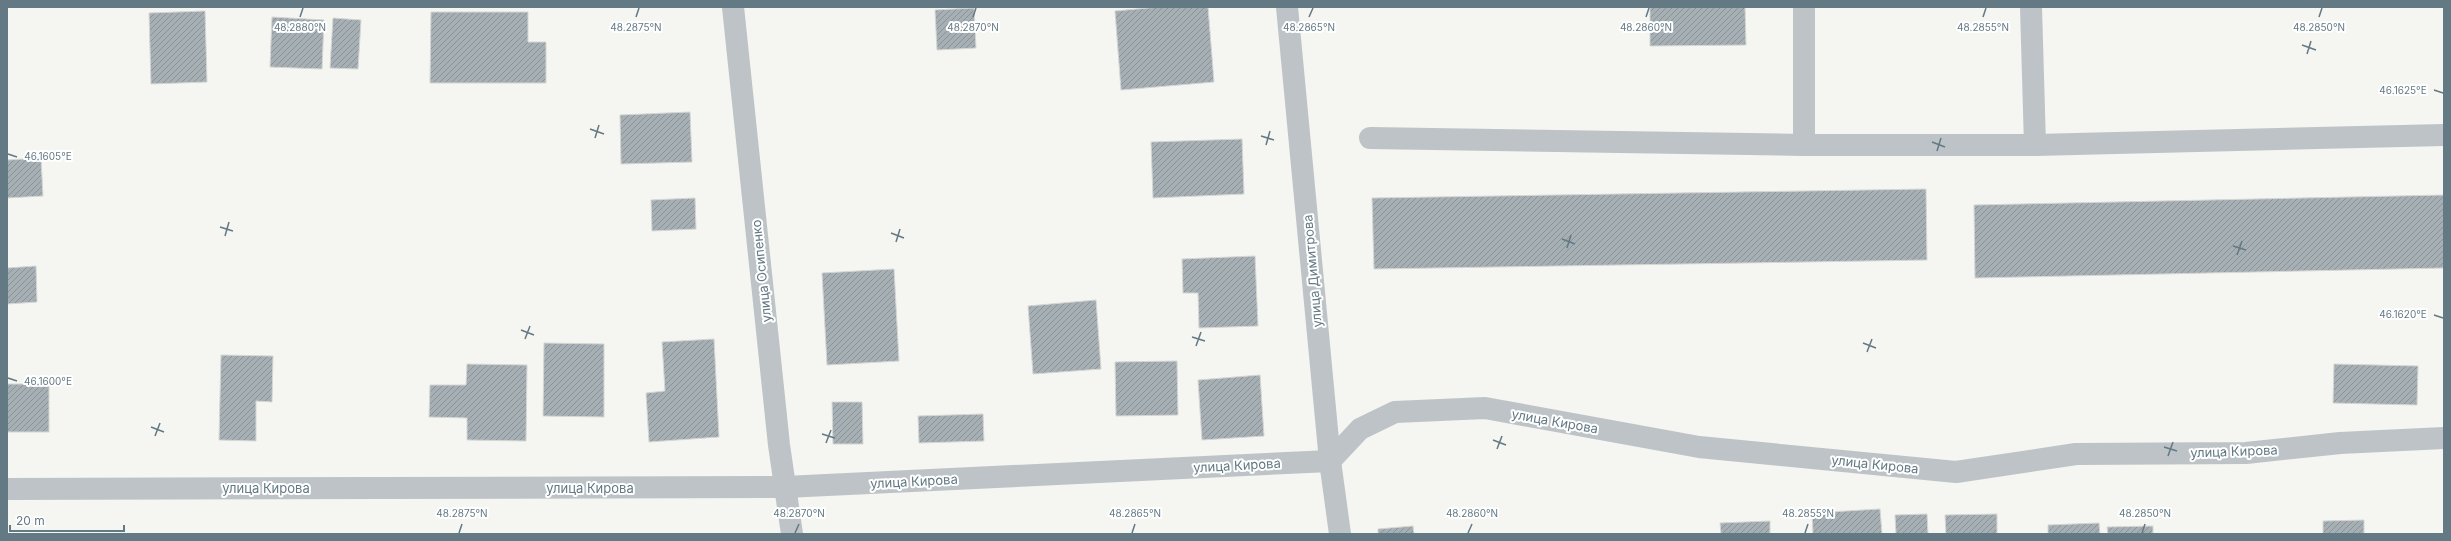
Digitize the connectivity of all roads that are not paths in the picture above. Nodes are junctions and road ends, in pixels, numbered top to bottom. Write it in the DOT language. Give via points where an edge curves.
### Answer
graph roads {
  1 [pos="733,7"];
  2 [pos="1287,7"];
  3 [pos="1804,7"];
  4 [pos="2031,7"];
  5 [pos="2444,135"];
  6 [pos="1370,138"];
  7 [pos="1804,145"];
  8 [pos="2036,145"];
  9 [pos="2444,438"];
  10 [pos="1330,461"];
  11 [pos="785,487"];
  12 [pos="7,489"];
  13 [pos="792,534"];
  14 [pos="1340,534"];
  1 -- 11 [label="street, улица Осипенко"];
  2 -- 10 [label="street, улица Димитрова"];
  3 -- 7 [label="street"];
  4 -- 8 [label="street"];
  5 -- 8 [label="street"];
  6 -- 7 [label="street"];
  7 -- 8 [label="street"];
  9 -- 10 [label="street, улица Кирова" via="2340,443 2246,453 2076,454 1956,472 1699,447 1485,408 1395,412 1360,430"];
  10 -- 11 [label="street, улица Кирова"];
  10 -- 14 [label="street, улица Димитрова"];
  11 -- 12 [label="street, улица Кирова"];
  11 -- 13 [label="street, улица Осипенко"];
}
